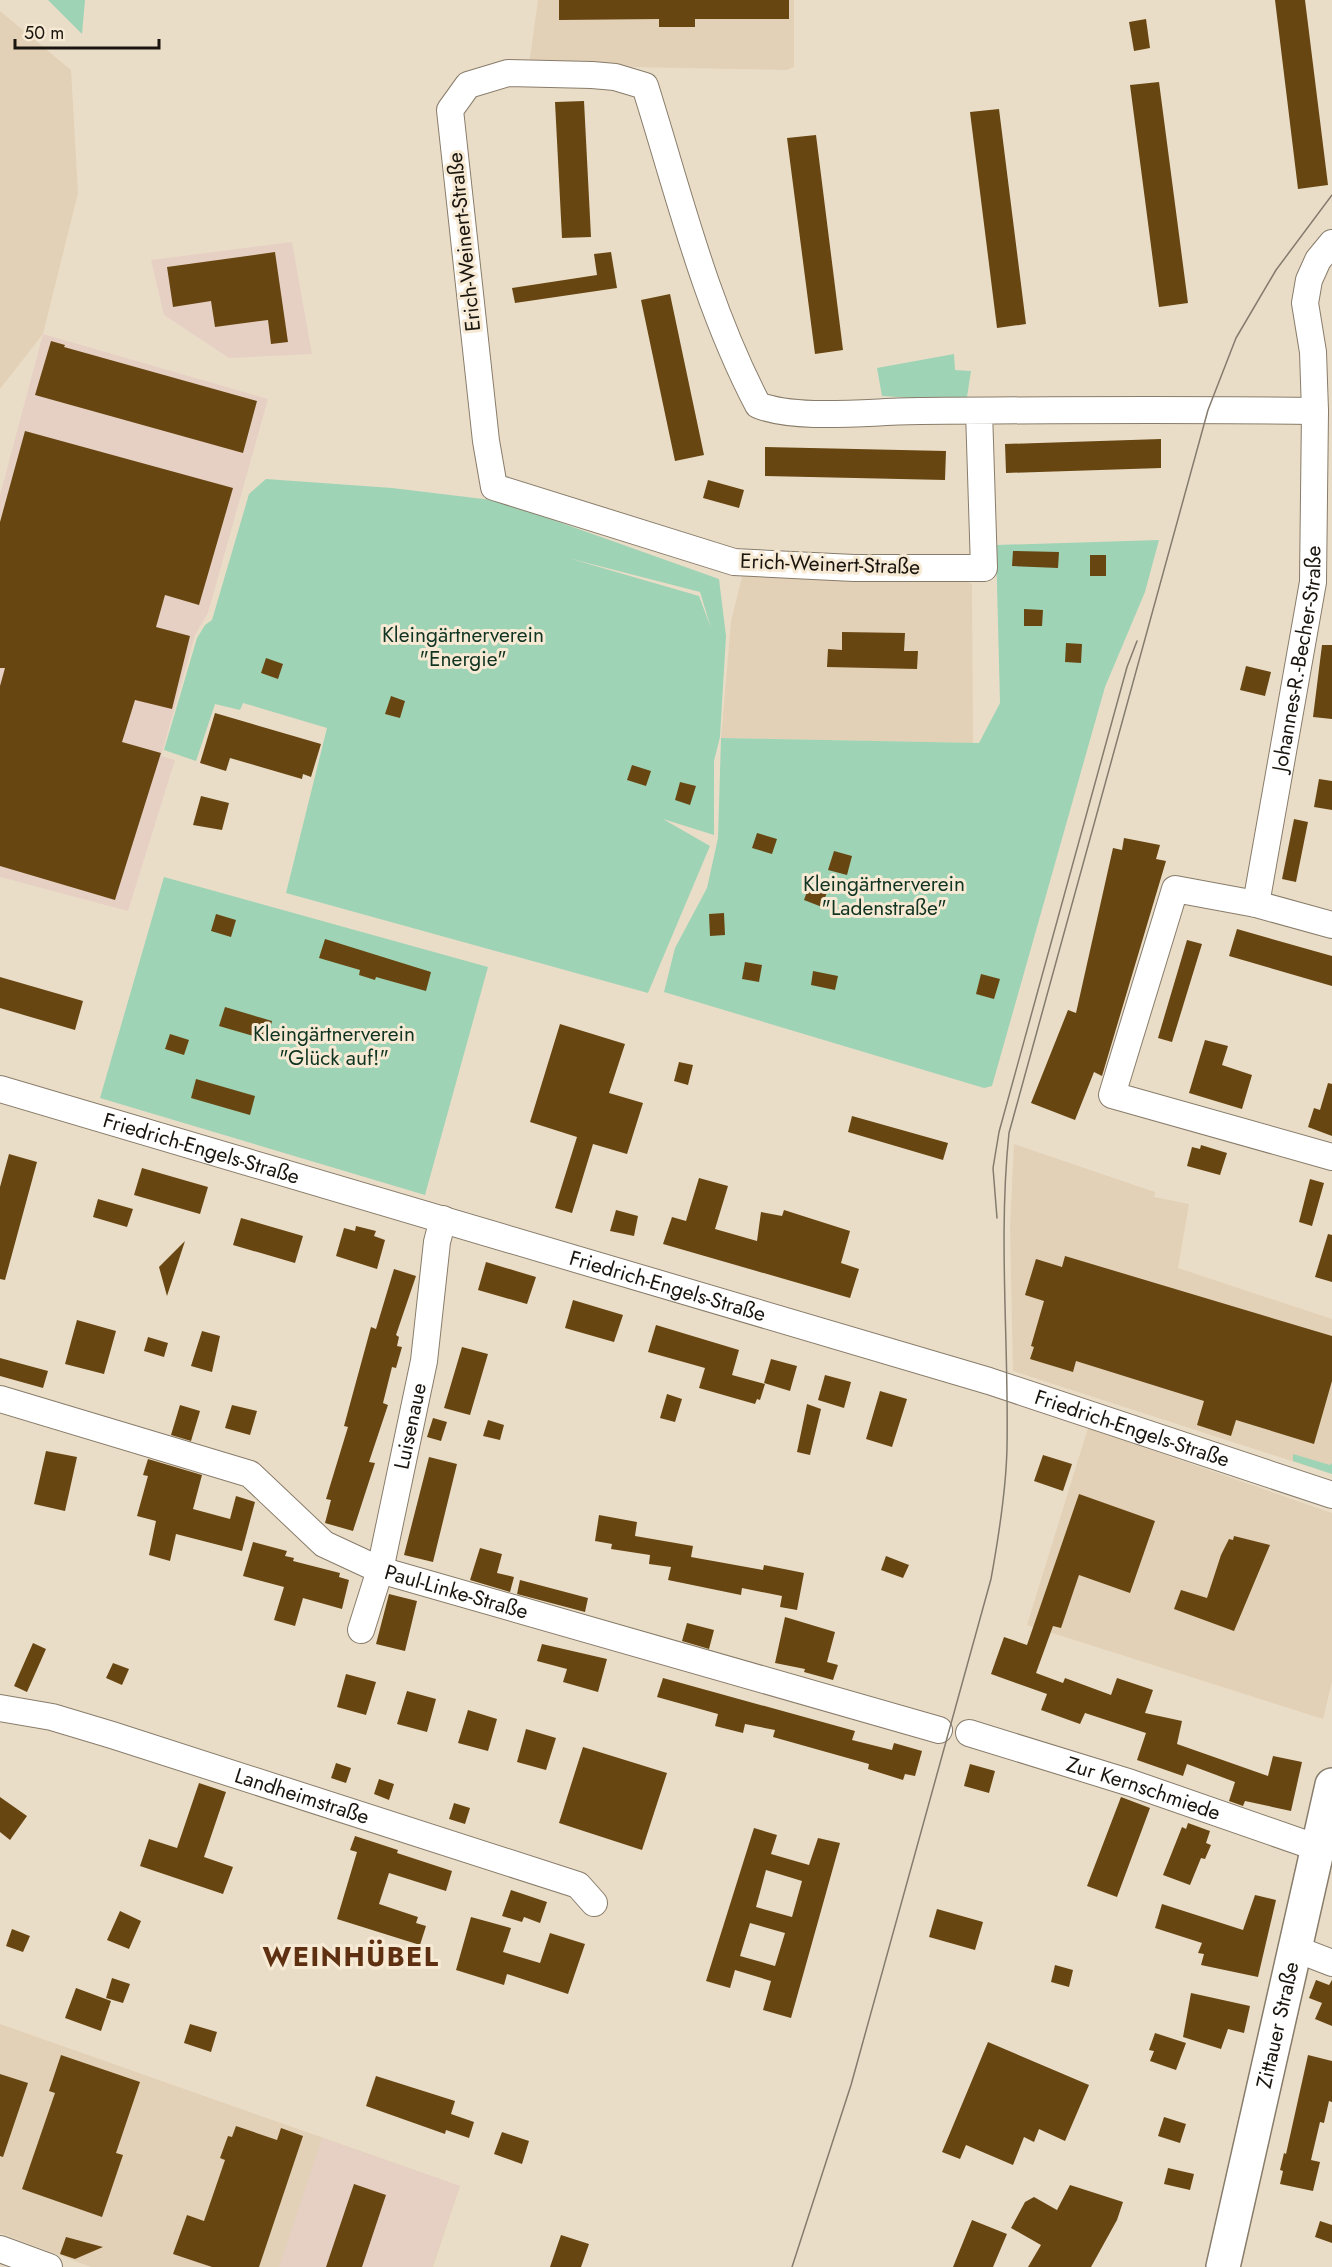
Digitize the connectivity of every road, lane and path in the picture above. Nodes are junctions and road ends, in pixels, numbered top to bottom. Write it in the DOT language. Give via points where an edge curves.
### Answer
graph roads {
  1 [pos="1332,243"];
  2 [pos="979,411"];
  3 [pos="1314,411"];
  4 [pos="1256,904"];
  5 [pos="1332,925"];
  6 [pos="0,1089"];
  7 [pos="1332,1157"];
  8 [pos="443,1219"];
  9 [pos="0,1399"];
  10 [pos="1332,1495"];
  11 [pos="380,1570"];
  12 [pos="361,1630"];
  13 [pos="0,1708"];
  14 [pos="939,1730"];
  15 [pos="969,1733"];
  16 [pos="1332,1785"];
  17 [pos="1318,1848"];
  18 [pos="594,1903"];
  19 [pos="1296,1949"];
  20 [pos="1332,1963"];
  21 [pos="0,2249"];
  22 [pos="49,2267"];
  23 [pos="1223,2267"];
  1 -- 3 [label="street" via="1318,260 1305,303 1313,352"];
  2 -- 2 [label="street, Erich-Weinert-Straße" via="777,412 758,405 741,372 687,231 645,86 615,77 508,73 468,85 450,110 494,487 734,562 854,568 984,568"];
  2 -- 3 [label="street, Erich-Weinert-Straße"];
  3 -- 4 [label="street, Johannes-R.-Becher-Straße" via="1313,582"];
  4 -- 5 [label="street"];
  4 -- 7 [label="street" via="1175,889 1112,1095"];
  6 -- 8 [label="street, Friedrich-Engels-Straße"];
  8 -- 10 [label="street, Friedrich-Engels-Straße" via="989,1381"];
  8 -- 11 [label="street, Luisenaue" via="424,1361"];
  9 -- 11 [label="street, Paul-Linke-Straße" via="250,1474 324,1544"];
  11 -- 12 [label="street, Luisenaue"];
  11 -- 14 [label="street, Paul-Linke-Straße"];
  13 -- 18 [label="street, Landheimstraße" via="82,1726 578,1885"];
  15 -- 17 [label="street, Zur Kernschmiede" via="1131,1783"];
  16 -- 17 [label="main road, Zittauer Straße"];
  17 -- 19 [label="main road, Zittauer Straße"];
  19 -- 20 [label="street"];
  19 -- 23 [label="main road, Zittauer Straße"];
  21 -- 22 [label="street"];
}
